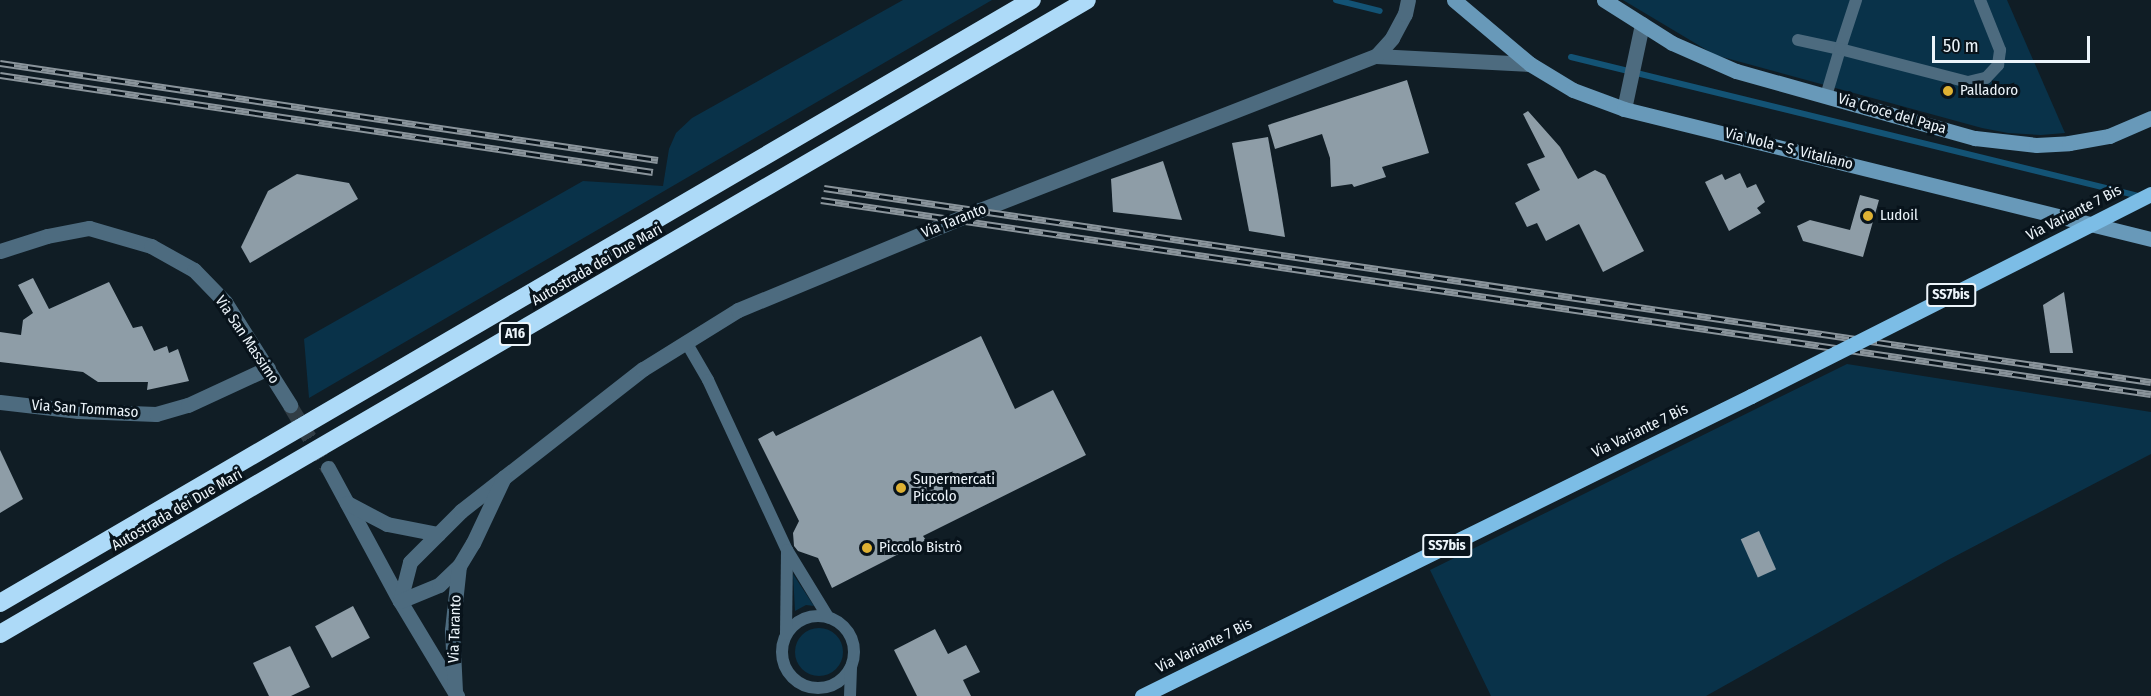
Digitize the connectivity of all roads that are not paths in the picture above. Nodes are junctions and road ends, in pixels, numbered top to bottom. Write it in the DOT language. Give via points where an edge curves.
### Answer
graph roads {
  1 [pos="1032,0"];
  2 [pos="1087,0"];
  3 [pos="1408,0"];
  4 [pos="1454,0"];
  5 [pos="1604,0"];
  6 [pos="1856,0"];
  7 [pos="1980,0"];
  8 [pos="1642,24"];
  9 [pos="1798,40"];
  10 [pos="1840,49"];
  11 [pos="1376,56"];
  12 [pos="1530,64"];
  13 [pos="1826,96"];
  14 [pos="1624,109"];
  15 [pos="2151,118"];
  16 [pos="2151,194"];
  17 [pos="2151,239"];
  18 [pos="0,251"];
  19 [pos="686,342"];
  20 [pos="268,368"];
  21 [pos="0,402"];
  22 [pos="290,405"];
  23 [pos="328,468"];
  24 [pos="505,475"];
  25 [pos="347,503"];
  26 [pos="438,534"];
  27 [pos="787,550"];
  28 [pos="459,566"];
  29 [pos="400,601"];
  30 [pos="0,603"];
  31 [pos="828,617"];
  32 [pos="0,634"];
  33 [pos="786,634"];
  34 [pos="851,667"];
  35 [pos="791,677"];
  36 [pos="456,694"];
  37 [pos="798,696"];
  38 [pos="850,696"];
  39 [pos="1142,696"];
  1 -- 30 [label="highway, Autostrada dei Due Mari / A16"];
  2 -- 32 [label="highway, Autostrada dei Due Mari / A16"];
  3 -- 11 [label="street, Via Taranto" via="1392,38"];
  4 -- 12 [label="main road, Via Nola - S. Vitaliano"];
  5 -- 8 [label="main road, Via Croce del Papa"];
  6 -- 10 [label="lane"];
  7 -- 10 [label="lane" via="2000,57 1993,72 1977,81 1968,82"];
  8 -- 13 [label="main road, Via Croce del Papa" via="1672,43 1737,71"];
  8 -- 14 [label="street"];
  9 -- 10 [label="lane"];
  10 -- 13 [label="lane"];
  11 -- 12 [label="street"];
  11 -- 19 [label="street, Via Taranto" via="980,210 749,305"];
  12 -- 14 [label="main road, Via Nola - S. Vitaliano" via="1573,90"];
  13 -- 15 [label="main road, Via Croce del Papa" via="1975,138 2036,145 2109,136"];
  14 -- 17 [label="main road, Via Nola - S. Vitaliano"];
  16 -- 39 [label="main road, Via Variante 7 Bis / SS7bis, bridge"];
  18 -- 20 [label="street, Via San Massimo" via="89,228 151,246 194,270 225,302"];
  19 -- 24 [label="street, Via Taranto" via="643,369"];
  19 -- 27 [label="lane" via="708,380"];
  20 -- 21 [label="street, Via San Tommaso" via="188,405 156,414"];
  20 -- 22 [label="street, Via San Massimo"];
  23 -- 25 [label="street"];
  24 -- 26 [label="street, Via Taranto"];
  24 -- 28 [label="street, Via Taranto"];
  25 -- 26 [label="street" via="387,524"];
  25 -- 29 [label="street"];
  26 -- 29 [label="street, Via Taranto" via="410,562"];
  27 -- 31 [label="lane"];
  27 -- 33 [label="lane"];
  28 -- 29 [label="street, Via Taranto" via="439,585"];
  28 -- 36 [label="street, Via Taranto" via="452,630"];
  29 -- 36 [label="street"];
  31 -- 33 [label="lane" via="803,618"];
  31 -- 34 [label="lane" via="848,631 855,655"];
  33 -- 35 [label="lane" via="782,656"];
  34 -- 35 [label="lane" via="844,678 822,688 810,688"];
  34 -- 38 [label="lane"];
  35 -- 37 [label="lane"];
}
